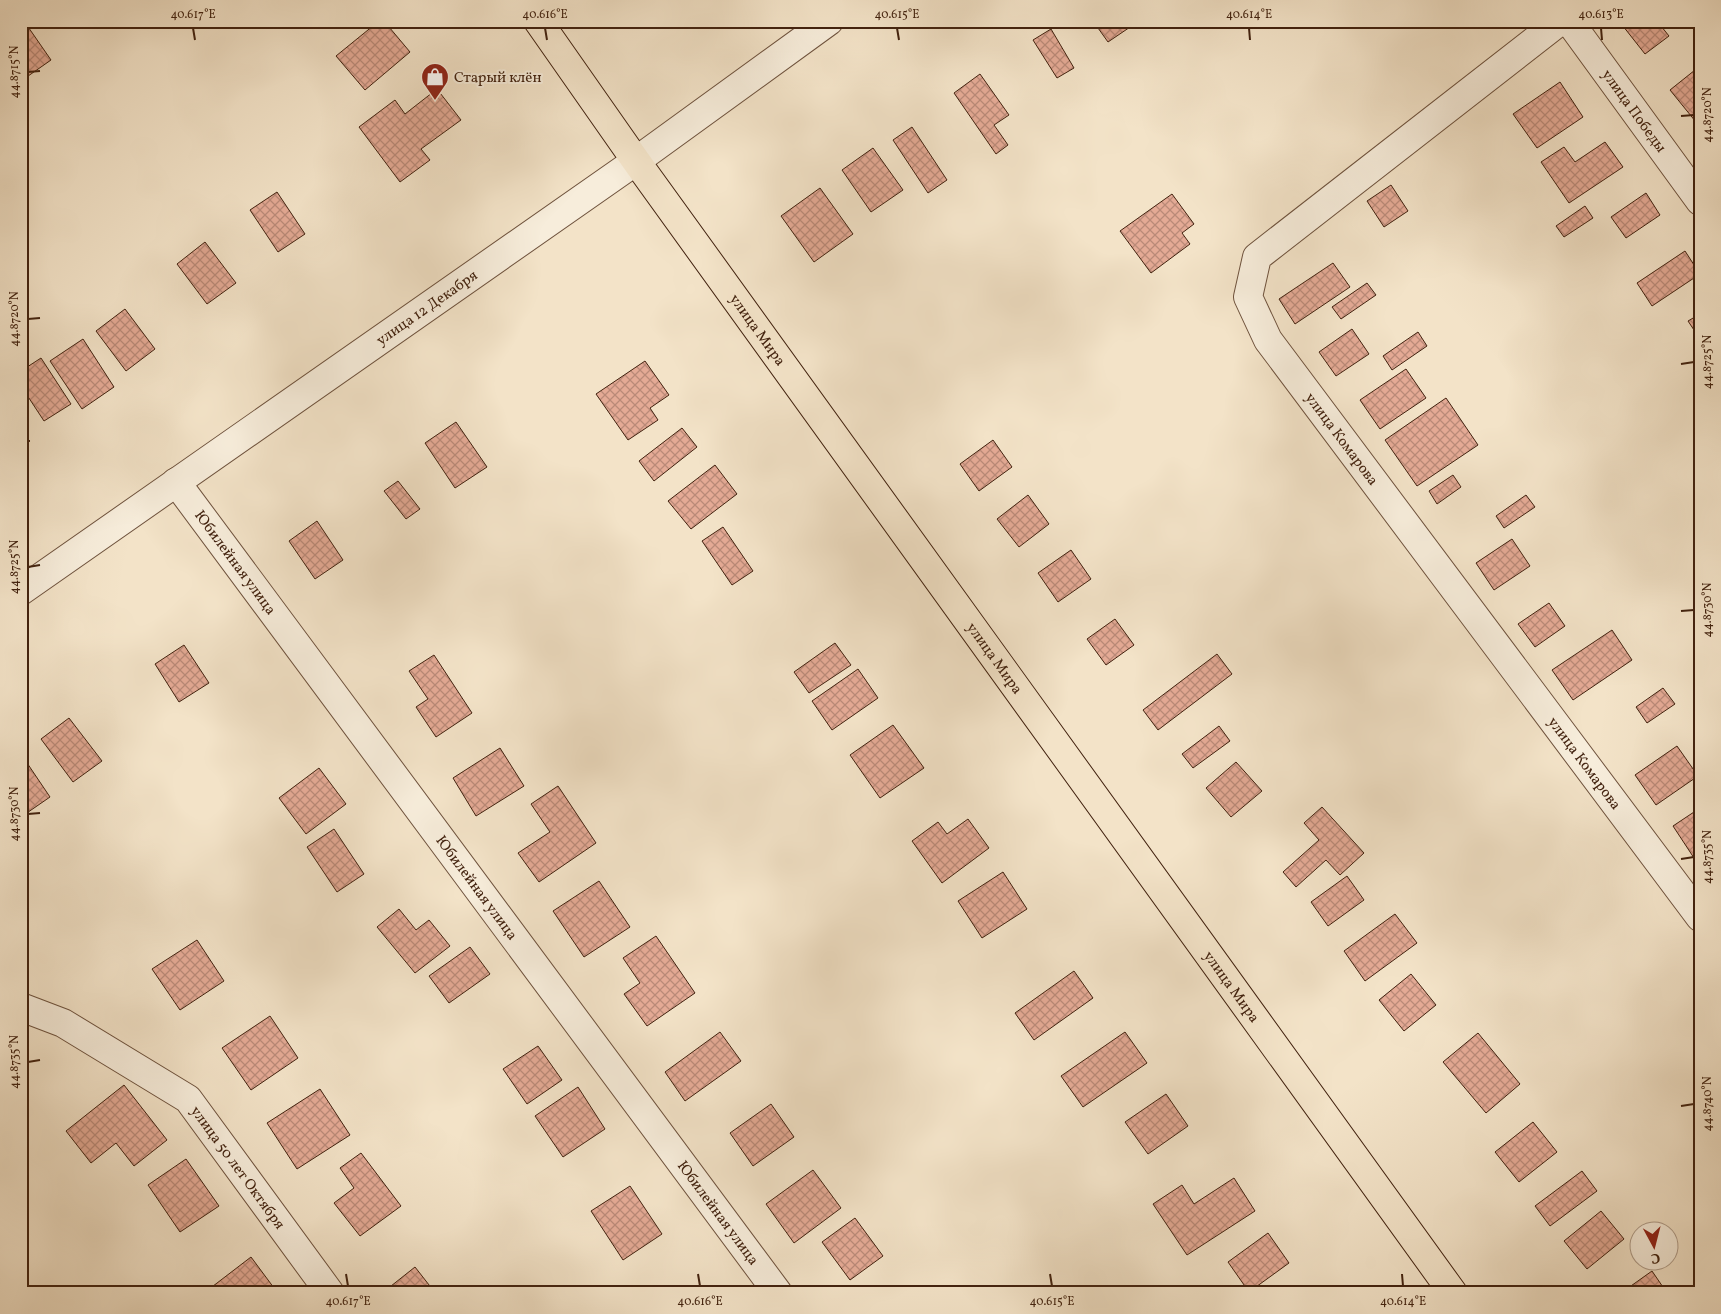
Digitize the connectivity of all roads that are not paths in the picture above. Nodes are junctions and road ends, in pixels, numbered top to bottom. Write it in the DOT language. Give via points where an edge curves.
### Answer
graph roads {
  1 [pos="538,21"];
  2 [pos="829,21"];
  3 [pos="1560,21"];
  4 [pos="1569,21"];
  5 [pos="636,161"];
  6 [pos="1700,201"];
  7 [pos="176,482"];
  8 [pos="21,591"];
  9 [pos="1700,917"];
  10 [pos="21,1007"];
  11 [pos="330,1293"];
  12 [pos="778,1293"];
  13 [pos="1453,1293"];
  1 -- 5 [label="main road, улица Мира"];
  2 -- 5 [label="street, улица 12 Декабря"];
  3 -- 9 [label="street, улица Комарова" via="1257,257 1248,297 1268,340"];
  4 -- 6 [label="street, улица Победы"];
  5 -- 7 [label="street, улица 12 Декабря"];
  5 -- 13 [label="main road, улица Мира"];
  7 -- 8 [label="street, улица 12 Декабря"];
  7 -- 12 [label="street, Юбилейная улица"];
  10 -- 11 [label="street, улица 50 лет Октября" via="63,1023 188,1099"];
}
